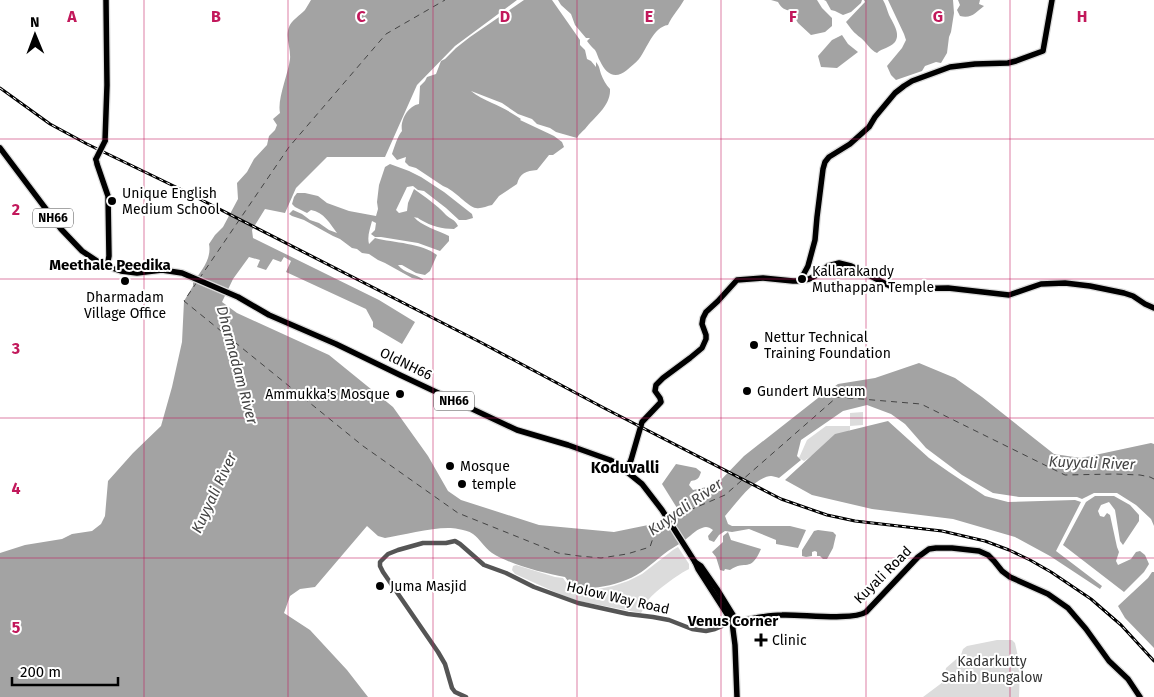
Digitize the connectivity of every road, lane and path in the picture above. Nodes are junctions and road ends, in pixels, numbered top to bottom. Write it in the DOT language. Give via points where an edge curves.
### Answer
graph roads {
  1 [pos="106,0"];
  2 [pos="1052,0"];
  3 [pos="0,148"];
  4 [pos="107,266"];
  5 [pos="800,280"];
  6 [pos="1154,308"];
  7 [pos="626,471"];
  8 [pos="732,622"];
  9 [pos="466,697"];
  10 [pos="737,697"];
  11 [pos="1140,697"];
  1 -- 4 [label="main road, bridge" via="105,141 96,164 108,196"];
  2 -- 5 [label="main road" via="1043,51 1008,63 950,67 912,81 895,93 869,127 829,157 824,169 815,240 808,266"];
  3 -- 4 [label="main road, NH66" via="61,229 82,251"];
  4 -- 7 [label="main road, OldNH66 / NH66" via="137,273 162,270 182,274 238,297 269,315 517,430 604,457"];
  5 -- 6 [label="main road" via="809,279 828,266 839,263 896,289 948,288 1009,295 1041,284 1065,283 1124,293"];
  5 -- 7 [label="main road" via="737,280 706,312 702,324 706,340 702,348 656,385 661,402 642,422"];
  7 -- 8 [label="main road, OldNH66 / NH66" via="642,484 662,510 724,600 733,615"];
  8 -- 9 [label="street, Holow Way Road" via="706,631 669,620 578,603 484,565 455,541 423,543 388,554 380,562 383,572 438,652 452,688"];
  8 -- 10 [label="main road, NH66"];
  8 -- 11 [label="main road, Kuyali Road" via="782,615 860,615 929,549 979,552 988,555 1010,577 1048,594 1068,608"];
}
